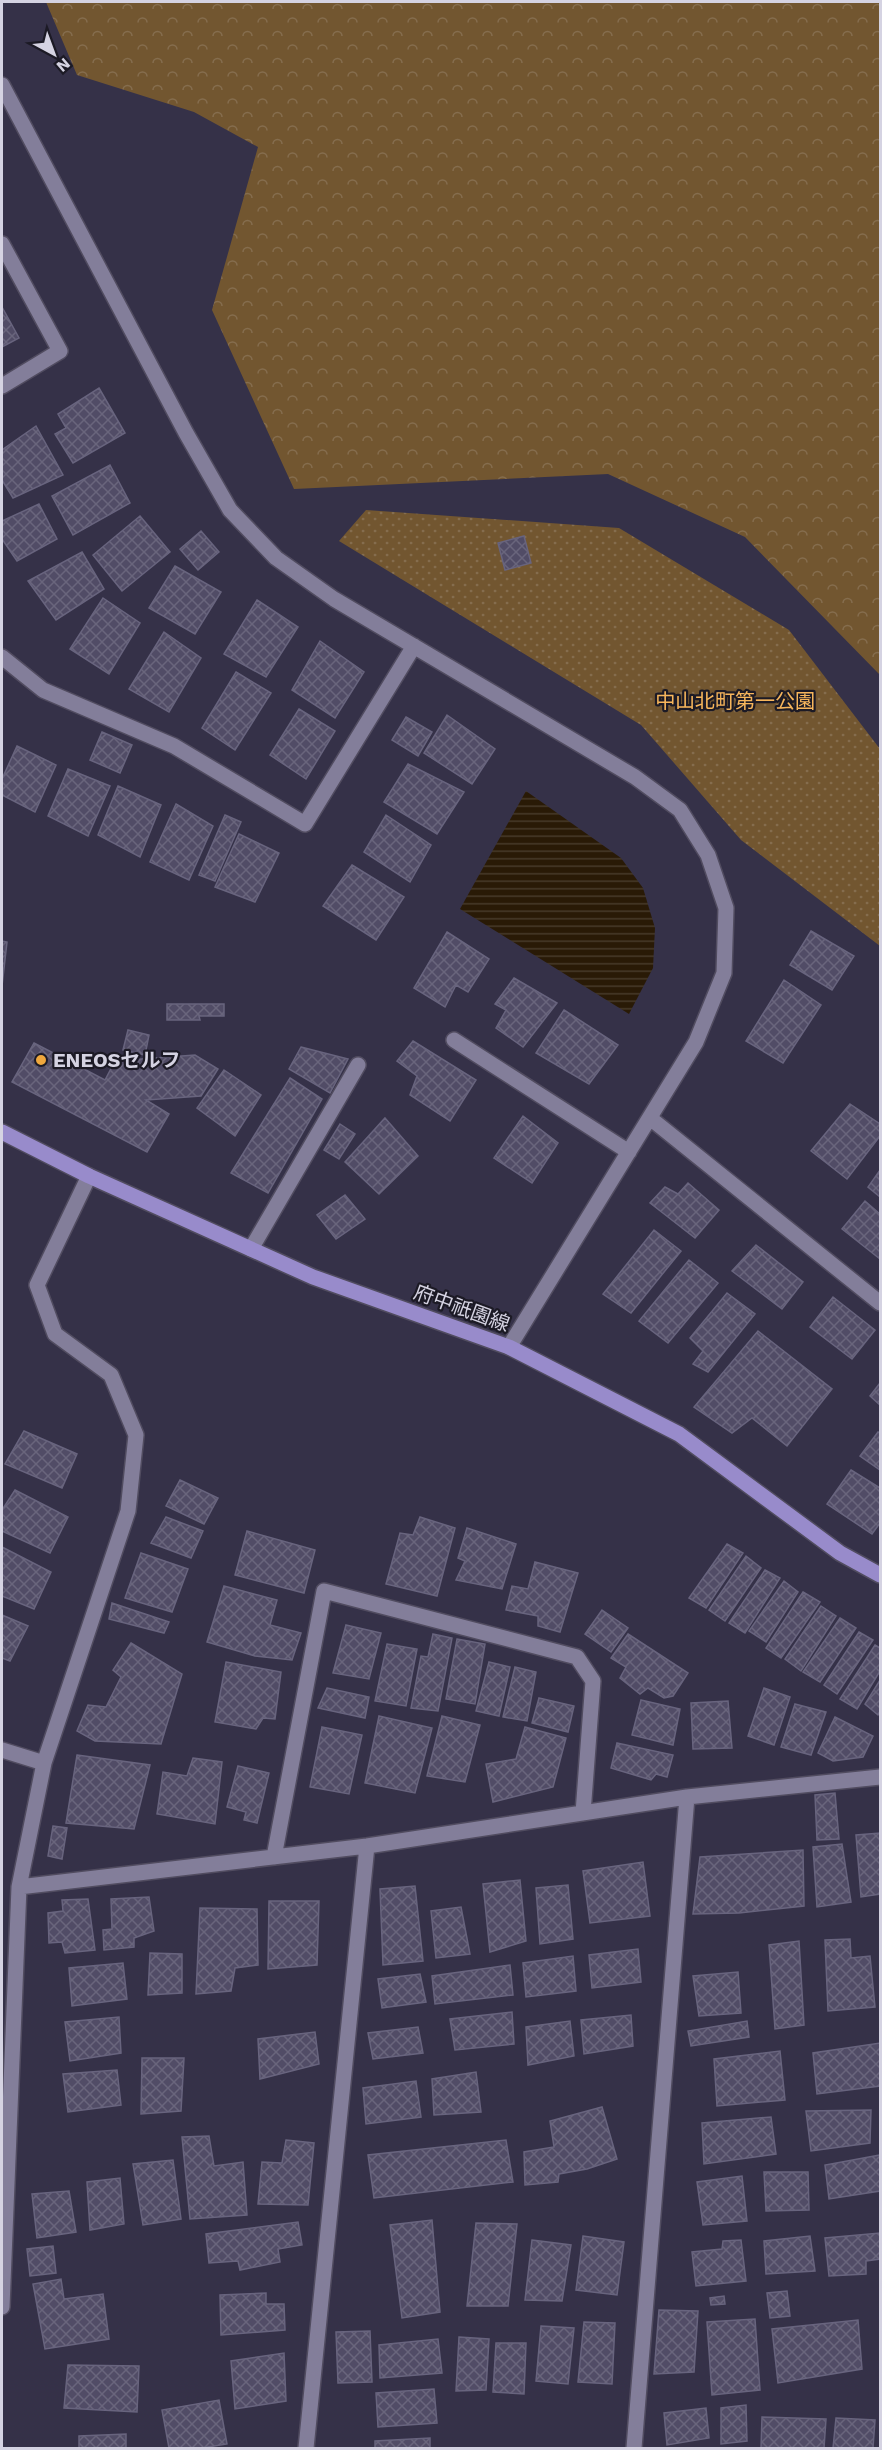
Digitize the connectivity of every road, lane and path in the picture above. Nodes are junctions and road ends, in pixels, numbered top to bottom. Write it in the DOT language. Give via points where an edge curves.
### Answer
graph roads {
  1 [pos="2,85"];
  2 [pos="2,244"];
  3 [pos="2,386"];
  4 [pos="414,646"];
  5 [pos="2,657"];
  6 [pos="454,1040"];
  7 [pos="358,1065"];
  8 [pos="650,1118"];
  9 [pos="2,1132"];
  10 [pos="629,1152"];
  11 [pos="89,1176"];
  12 [pos="251,1249"];
  13 [pos="880,1303"];
  14 [pos="509,1347"];
  15 [pos="880,1575"];
  16 [pos="2,1750"];
  17 [pos="44,1763"];
  18 [pos="880,1777"];
  19 [pos="687,1797"];
  20 [pos="582,1813"];
  21 [pos="367,1846"];
  22 [pos="274,1857"];
  23 [pos="19,1887"];
  24 [pos="5,2138"];
  25 [pos="2,2307"];
  26 [pos="306,2448"];
  27 [pos="634,2448"];
  1 -- 4 [label="street" via="230,510 276,558 334,599"];
  2 -- 3 [label="street" via="60,351"];
  4 -- 5 [label="street" via="305,824 174,746 43,690"];
  4 -- 8 [label="street" via="635,777 680,810 708,855 726,908 724,973 696,1042"];
  6 -- 10 [label="street"];
  7 -- 12 [label="street"];
  8 -- 10 [label="street"];
  8 -- 13 [label="street"];
  9 -- 11 [label="main road, 府中祇園線"];
  10 -- 14 [label="street"];
  11 -- 12 [label="main road, 府中祇園線"];
  11 -- 17 [label="street" via="37,1285 55,1334 111,1375 136,1435 128,1511"];
  12 -- 14 [label="main road, 府中祇園線" via="313,1276"];
  14 -- 15 [label="main road, 府中祇園線" via="679,1434 840,1553"];
  16 -- 17 [label="street"];
  17 -- 23 [label="street"];
  18 -- 19 [label="street"];
  19 -- 20 [label="street"];
  19 -- 27 [label="street"];
  20 -- 21 [label="street"];
  20 -- 22 [label="street" via="593,1681 577,1657 324,1591"];
  21 -- 22 [label="street"];
  21 -- 26 [label="street"];
  22 -- 23 [label="street"];
  23 -- 24 [label="street"];
  24 -- 25 [label="street"];
}
